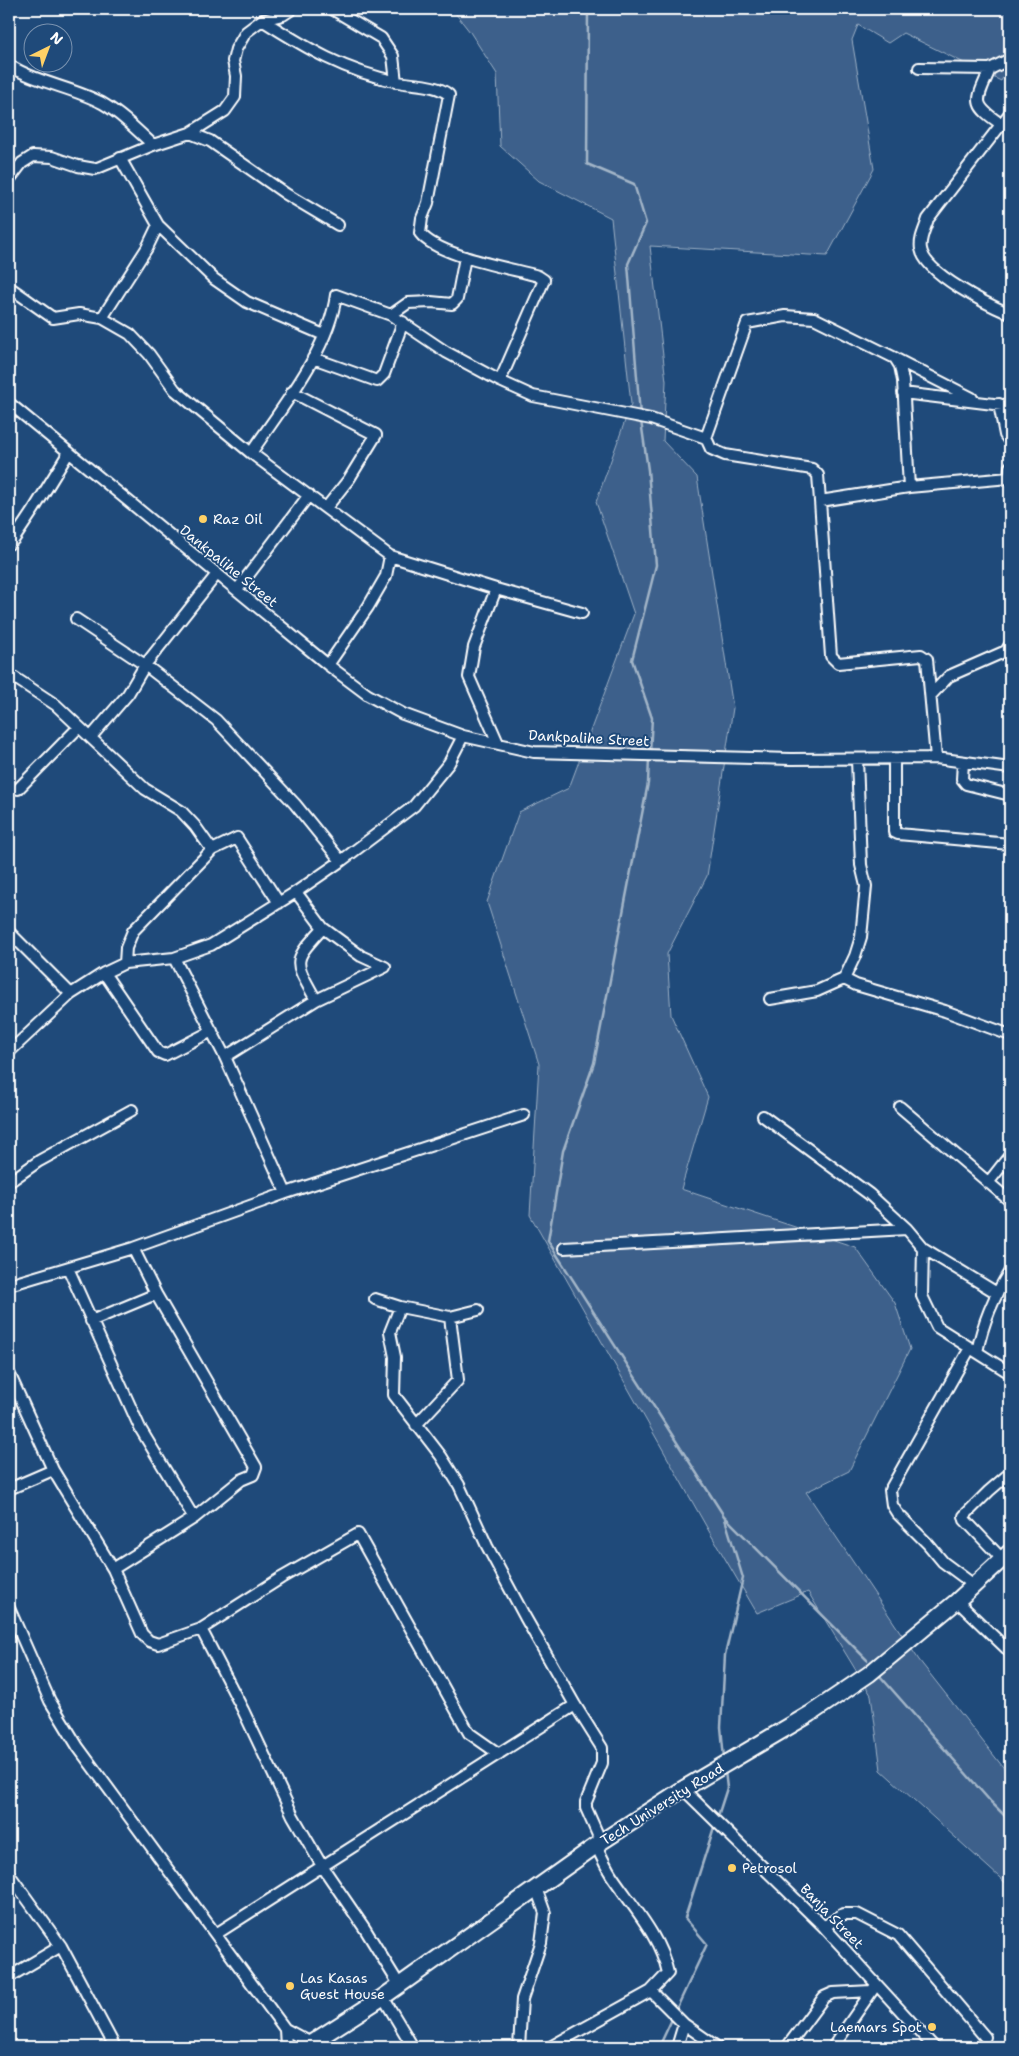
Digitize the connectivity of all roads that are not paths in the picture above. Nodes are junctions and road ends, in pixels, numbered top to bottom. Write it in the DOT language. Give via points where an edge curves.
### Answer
graph roads {
  1 [pos="292,9"];
  2 [pos="332,9"];
  3 [pos="262,20"];
  4 [pos="1010,59"];
  5 [pos="9,65"];
  6 [pos="919,68"];
  7 [pos="990,69"];
  8 [pos="396,82"];
  9 [pos="1010,113"];
  10 [pos="1001,124"];
  11 [pos="190,133"];
  12 [pos="153,145"];
  13 [pos="120,158"];
  14 [pos="9,180"];
  15 [pos="158,225"];
  16 [pos="338,225"];
  17 [pos="465,257"];
  18 [pos="9,287"];
  19 [pos="1010,314"];
  20 [pos="391,315"];
  21 [pos="102,318"];
  22 [pos="403,322"];
  23 [pos="324,335"];
  24 [pos="313,358"];
  25 [pos="896,358"];
  26 [pos="500,381"];
  27 [pos="292,392"];
  28 [pos="902,393"];
  29 [pos="980,402"];
  30 [pos="9,403"];
  31 [pos="999,404"];
  32 [pos="1010,406"];
  33 [pos="706,438"];
  34 [pos="1010,442"];
  35 [pos="69,452"];
  36 [pos="251,453"];
  37 [pos="1010,467"];
  38 [pos="909,487"];
  39 [pos="309,494"];
  40 [pos="820,501"];
  41 [pos="326,508"];
  42 [pos="9,544"];
  43 [pos="390,556"];
  44 [pos="218,574"];
  45 [pos="496,589"];
  46 [pos="237,590"];
  47 [pos="582,613"];
  48 [pos="76,619"];
  49 [pos="1010,645"];
  50 [pos="145,665"];
  51 [pos="328,665"];
  52 [pos="9,674"];
  53 [pos="931,694"];
  54 [pos="78,727"];
  55 [pos="463,736"];
  56 [pos="91,737"];
  57 [pos="498,742"];
  58 [pos="936,758"];
  59 [pos="857,759"];
  60 [pos="894,759"];
  61 [pos="963,762"];
  62 [pos="1010,768"];
  63 [pos="18,789"];
  64 [pos="1010,795"];
  65 [pos="1010,844"];
  66 [pos="212,850"];
  67 [pos="341,861"];
  68 [pos="296,892"];
  69 [pos="279,903"];
  70 [pos="323,928"];
  71 [pos="9,932"];
  72 [pos="174,958"];
  73 [pos="125,963"];
  74 [pos="104,973"];
  75 [pos="844,979"];
  76 [pos="71,994"];
  77 [pos="770,998"];
  78 [pos="316,1000"];
  79 [pos="212,1031"];
  80 [pos="1010,1035"];
  81 [pos="9,1052"];
  82 [pos="225,1057"];
  83 [pos="900,1107"];
  84 [pos="132,1110"];
  85 [pos="524,1115"];
  86 [pos="763,1116"];
  87 [pos="1010,1155"];
  88 [pos="9,1182"];
  89 [pos="988,1183"];
  90 [pos="286,1193"];
  91 [pos="1010,1201"];
  92 [pos="907,1229"];
  93 [pos="133,1248"];
  94 [pos="564,1248"];
  95 [pos="923,1248"];
  96 [pos="68,1268"];
  97 [pos="1010,1271"];
  98 [pos="9,1285"];
  99 [pos="156,1294"];
  100 [pos="996,1294"];
  101 [pos="375,1299"];
  102 [pos="400,1307"];
  103 [pos="478,1310"];
  104 [pos="450,1316"];
  105 [pos="91,1322"];
  106 [pos="974,1350"];
  107 [pos="9,1373"];
  108 [pos="1010,1373"];
  109 [pos="416,1425"];
  110 [pos="53,1470"];
  111 [pos="1010,1473"];
  112 [pos="9,1489"];
  113 [pos="194,1518"];
  114 [pos="1006,1555"];
  115 [pos="113,1569"];
  116 [pos="974,1585"];
  117 [pos="957,1601"];
  118 [pos="9,1608"];
  119 [pos="201,1629"];
  120 [pos="1010,1652"];
  121 [pos="575,1705"];
  122 [pos="499,1754"];
  123 [pos="683,1789"];
  124 [pos="599,1844"];
  125 [pos="322,1866"];
  126 [pos="9,1874"];
  127 [pos="536,1888"];
  128 [pos="824,1926"];
  129 [pos="216,1934"];
  130 [pos="61,1946"];
  131 [pos="9,1977"];
  132 [pos="400,1986"];
  133 [pos="874,1987"];
  134 [pos="651,1991"];
  135 [pos="383,1997"];
  136 [pos="684,2024"];
  137 [pos="285,2029"];
  138 [pos="985,2037"];
  139 [pos="308,2045"];
  140 [pos="115,2047"];
  141 [pos="286,2047"];
  142 [pos="413,2047"];
  143 [pos="519,2047"];
  144 [pos="550,2047"];
  145 [pos="677,2047"];
  146 [pos="716,2047"];
  147 [pos="787,2047"];
  148 [pos="833,2047"];
  149 [pos="934,2047"];
  1 -- 3 [label="street" via="283,15"];
  2 -- 8 [label="street" via="381,38 393,56"];
  3 -- 8 [label="street" via="342,66"];
  3 -- 11 [label="street" via="246,32 236,50 233,61 235,97 225,111"];
  4 -- 7 [label="street"];
  5 -- 12 [label="street" via="23,74 101,103"];
  6 -- 7 [label="street"];
  7 -- 10 [label="street" via="978,97 979,104 982,112"];
  8 -- 17 [label="street" via="443,89 449,95 420,233 433,244"];
  9 -- 10 [label="street"];
  10 -- 19 [label="street" via="928,219 921,238 921,250 927,263 939,274"];
  11 -- 12 [label="street"];
  11 -- 16 [label="street" via="210,141 286,194"];
  12 -- 13 [label="street"];
  13 -- 14 [label="street" via="95,168 52,157 32,156"];
  13 -- 15 [label="street"];
  15 -- 21 [label="street"];
  15 -- 23 [label="street" via="236,296"];
  17 -- 20 [label="street" via="457,299 452,304 408,303"];
  17 -- 26 [label="street" via="544,280"];
  18 -- 21 [label="street" via="53,318 79,314"];
  20 -- 22 [label="street"];
  20 -- 23 [label="street" via="336,295 334,313"];
  21 -- 36 [label="street" via="130,334 150,354 175,390"];
  22 -- 24 [label="street" via="384,374 377,381"];
  22 -- 26 [label="street" via="446,352"];
  23 -- 24 [label="street"];
  24 -- 27 [label="street"];
  25 -- 28 [label="street" via="903,380"];
  25 -- 29 [label="street"];
  25 -- 33 [label="street" via="814,318 784,316 747,323"];
  26 -- 33 [label="street" via="533,396 652,419"];
  27 -- 36 [label="street"];
  27 -- 41 [label="street" via="376,435 349,479"];
  28 -- 29 [label="street"];
  28 -- 38 [label="street"];
  29 -- 31 [label="street"];
  30 -- 35 [label="street, Dankpalihe Street"];
  31 -- 32 [label="street"];
  31 -- 34 [label="street" via="1005,435"];
  33 -- 40 [label="street" via="711,449 725,455 812,469 818,475"];
  35 -- 42 [label="street"];
  35 -- 44 [label="street, Dankpalihe Street"];
  36 -- 39 [label="street"];
  37 -- 38 [label="street" via="1009,478"];
  38 -- 40 [label="street"];
  39 -- 41 [label="street"];
  39 -- 46 [label="street"];
  40 -- 53 [label="street" via="831,656 838,663 921,655 927,659"];
  41 -- 43 [label="street"];
  43 -- 45 [label="street"];
  43 -- 51 [label="street" via="386,576"];
  44 -- 46 [label="street, Dankpalihe Street"];
  44 -- 50 [label="street"];
  45 -- 47 [label="street"];
  45 -- 57 [label="street" via="474,647 469,677"];
  46 -- 51 [label="street, Dankpalihe Street"];
  48 -- 50 [label="street"];
  49 -- 53 [label="street" via="1006,651 949,676"];
  50 -- 56 [label="street" via="128,694"];
  50 -- 67 [label="street" via="216,720 295,804"];
  51 -- 55 [label="street, Dankpalihe Street" via="368,695 403,714"];
  52 -- 54 [label="street" via="56,705"];
  53 -- 58 [label="street"];
  54 -- 56 [label="street"];
  54 -- 63 [label="street"];
  55 -- 57 [label="street, Dankpalihe Street"];
  55 -- 67 [label="street" via="449,763 414,806"];
  56 -- 66 [label="street" via="145,789 181,811"];
  57 -- 59 [label="street, Dankpalihe Street" via="534,752"];
  58 -- 60 [label="street, Dankpalihe Street"];
  58 -- 61 [label="street, Dankpalihe Street"];
  59 -- 60 [label="street, Dankpalihe Street"];
  59 -- 75 [label="street" via="861,865 866,886 861,937"];
  60 -- 65 [label="street" via="894,832"];
  61 -- 62 [label="street, Dankpalihe Street"];
  61 -- 64 [label="street" via="962,779 966,784"];
  66 -- 69 [label="street" via="237,838"];
  66 -- 73 [label="street" via="133,931 126,948"];
  67 -- 68 [label="street"];
  68 -- 69 [label="street"];
  68 -- 70 [label="street"];
  69 -- 72 [label="street" via="211,945"];
  70 -- 78 [label="street" via="298,961 298,967"];
  70 -- 78 [label="street" via="361,956 385,968"];
  71 -- 76 [label="street"];
  72 -- 73 [label="street"];
  72 -- 79 [label="street"];
  73 -- 74 [label="street"];
  74 -- 76 [label="street"];
  74 -- 79 [label="street" via="158,1052 165,1055"];
  75 -- 77 [label="street" via="817,992"];
  75 -- 80 [label="street"];
  76 -- 81 [label="street"];
  78 -- 82 [label="street"];
  79 -- 82 [label="street"];
  82 -- 90 [label="street"];
  83 -- 89 [label="street"];
  84 -- 88 [label="street" via="38,1161"];
  85 -- 90 [label="street"];
  86 -- 92 [label="street" via="869,1194"];
  87 -- 89 [label="street"];
  89 -- 91 [label="street"];
  90 -- 93 [label="street"];
  92 -- 94 [label="street"];
  92 -- 95 [label="street"];
  93 -- 96 [label="street"];
  93 -- 99 [label="street"];
  95 -- 100 [label="street"];
  95 -- 106 [label="street" via="922,1296 936,1327"];
  96 -- 98 [label="street"];
  96 -- 105 [label="street"];
  97 -- 100 [label="street"];
  99 -- 105 [label="street"];
  99 -- 113 [label="street" via="256,1467 253,1475 241,1480"];
  100 -- 106 [label="street"];
  101 -- 102 [label="street"];
  102 -- 104 [label="street"];
  102 -- 109 [label="street" via="390,1332 395,1357 394,1395"];
  103 -- 104 [label="street"];
  104 -- 109 [label="street" via="458,1380"];
  105 -- 113 [label="street" via="140,1428"];
  106 -- 108 [label="street"];
  106 -- 116 [label="street" via="890,1490 897,1513 943,1562"];
  107 -- 110 [label="street"];
  109 -- 121 [label="street" via="459,1484 487,1546"];
  110 -- 112 [label="street"];
  110 -- 115 [label="street"];
  111 -- 114 [label="street" via="964,1516"];
  113 -- 115 [label="street"];
  114 -- 116 [label="street, Tech University Road"];
  115 -- 119 [label="street" via="142,1634 149,1641 158,1644"];
  116 -- 117 [label="street, Tech University Road"];
  117 -- 120 [label="street"];
  117 -- 123 [label="street, Tech University Road" via="869,1674 810,1714"];
  118 -- 129 [label="street" via="50,1701 78,1747"];
  119 -- 122 [label="street" via="358,1534 469,1734"];
  119 -- 125 [label="street" via="293,1816"];
  121 -- 122 [label="street"];
  121 -- 124 [label="street" via="602,1748 602,1763 586,1802"];
  122 -- 125 [label="street"];
  123 -- 124 [label="street, Tech University Road"];
  123 -- 128 [label="street, Banja Street"];
  124 -- 127 [label="street, Tech University Road"];
  124 -- 134 [label="street" via="611,1874 664,1955 668,1973"];
  125 -- 129 [label="street"];
  125 -- 132 [label="street"];
  126 -- 130 [label="street"];
  127 -- 132 [label="street, Tech University Road"];
  127 -- 143 [label="street" via="545,1913 541,1943 522,1999"];
  128 -- 133 [label="street, Banja Street"];
  128 -- 138 [label="street" via="843,1914 857,1914 898,1936"];
  129 -- 137 [label="street"];
  130 -- 131 [label="street"];
  130 -- 140 [label="street"];
  132 -- 135 [label="street, Tech University Road"];
  133 -- 147 [label="street" via="824,1997"];
  133 -- 148 [label="street"];
  133 -- 149 [label="street, Banja Street"];
  134 -- 136 [label="street"];
  134 -- 144 [label="street"];
  135 -- 139 [label="street, Tech University Road"];
  135 -- 142 [label="street"];
  136 -- 145 [label="street"];
  136 -- 146 [label="street"];
  137 -- 139 [label="street"];
  137 -- 141 [label="street"];
}
